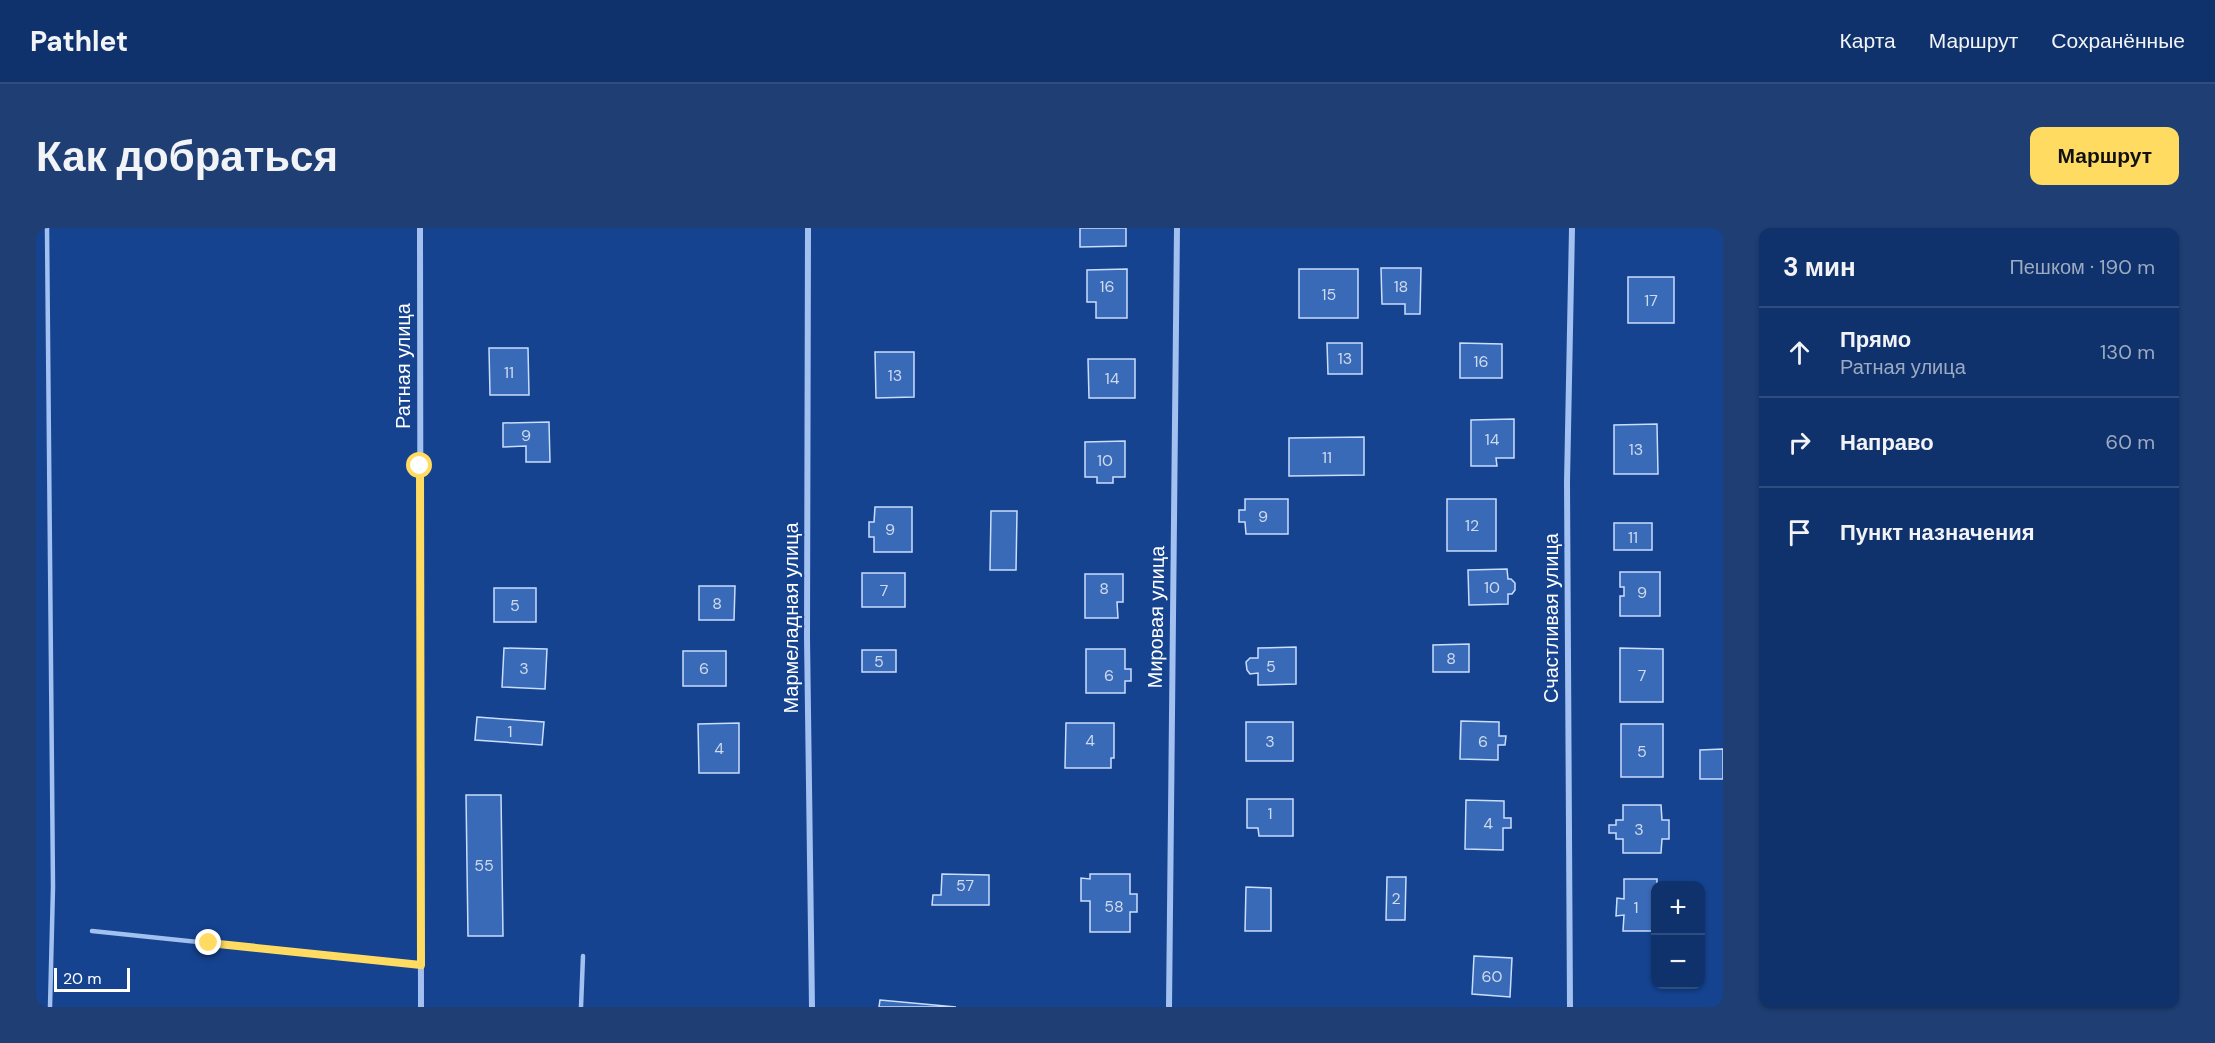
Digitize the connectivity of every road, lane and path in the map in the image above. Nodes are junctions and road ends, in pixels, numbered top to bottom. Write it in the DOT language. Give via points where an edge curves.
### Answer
graph roads {
  1 [pos="47,228"];
  2 [pos="420,228"];
  3 [pos="808,228"];
  4 [pos="1177,228"];
  5 [pos="1572,228"];
  6 [pos="92,931"];
  7 [pos="583,956"];
  8 [pos="421,965"];
  9 [pos="50,1007"];
  10 [pos="421,1007"];
  11 [pos="581,1007"];
  12 [pos="812,1007"];
  13 [pos="1169,1007"];
  14 [pos="1570,1007"];
  1 -- 9 [label="lane" via="53,875"];
  2 -- 8 [label="street, Ратная улица"];
  3 -- 12 [label="street, Мармеладная улица" via="807,637"];
  4 -- 13 [label="street, Мировая улица"];
  5 -- 14 [label="street, Счастливая улица" via="1567,482"];
  6 -- 8 [label="lane"];
  7 -- 11 [label="lane"];
  8 -- 10 [label="street, Ратная улица"];
}
